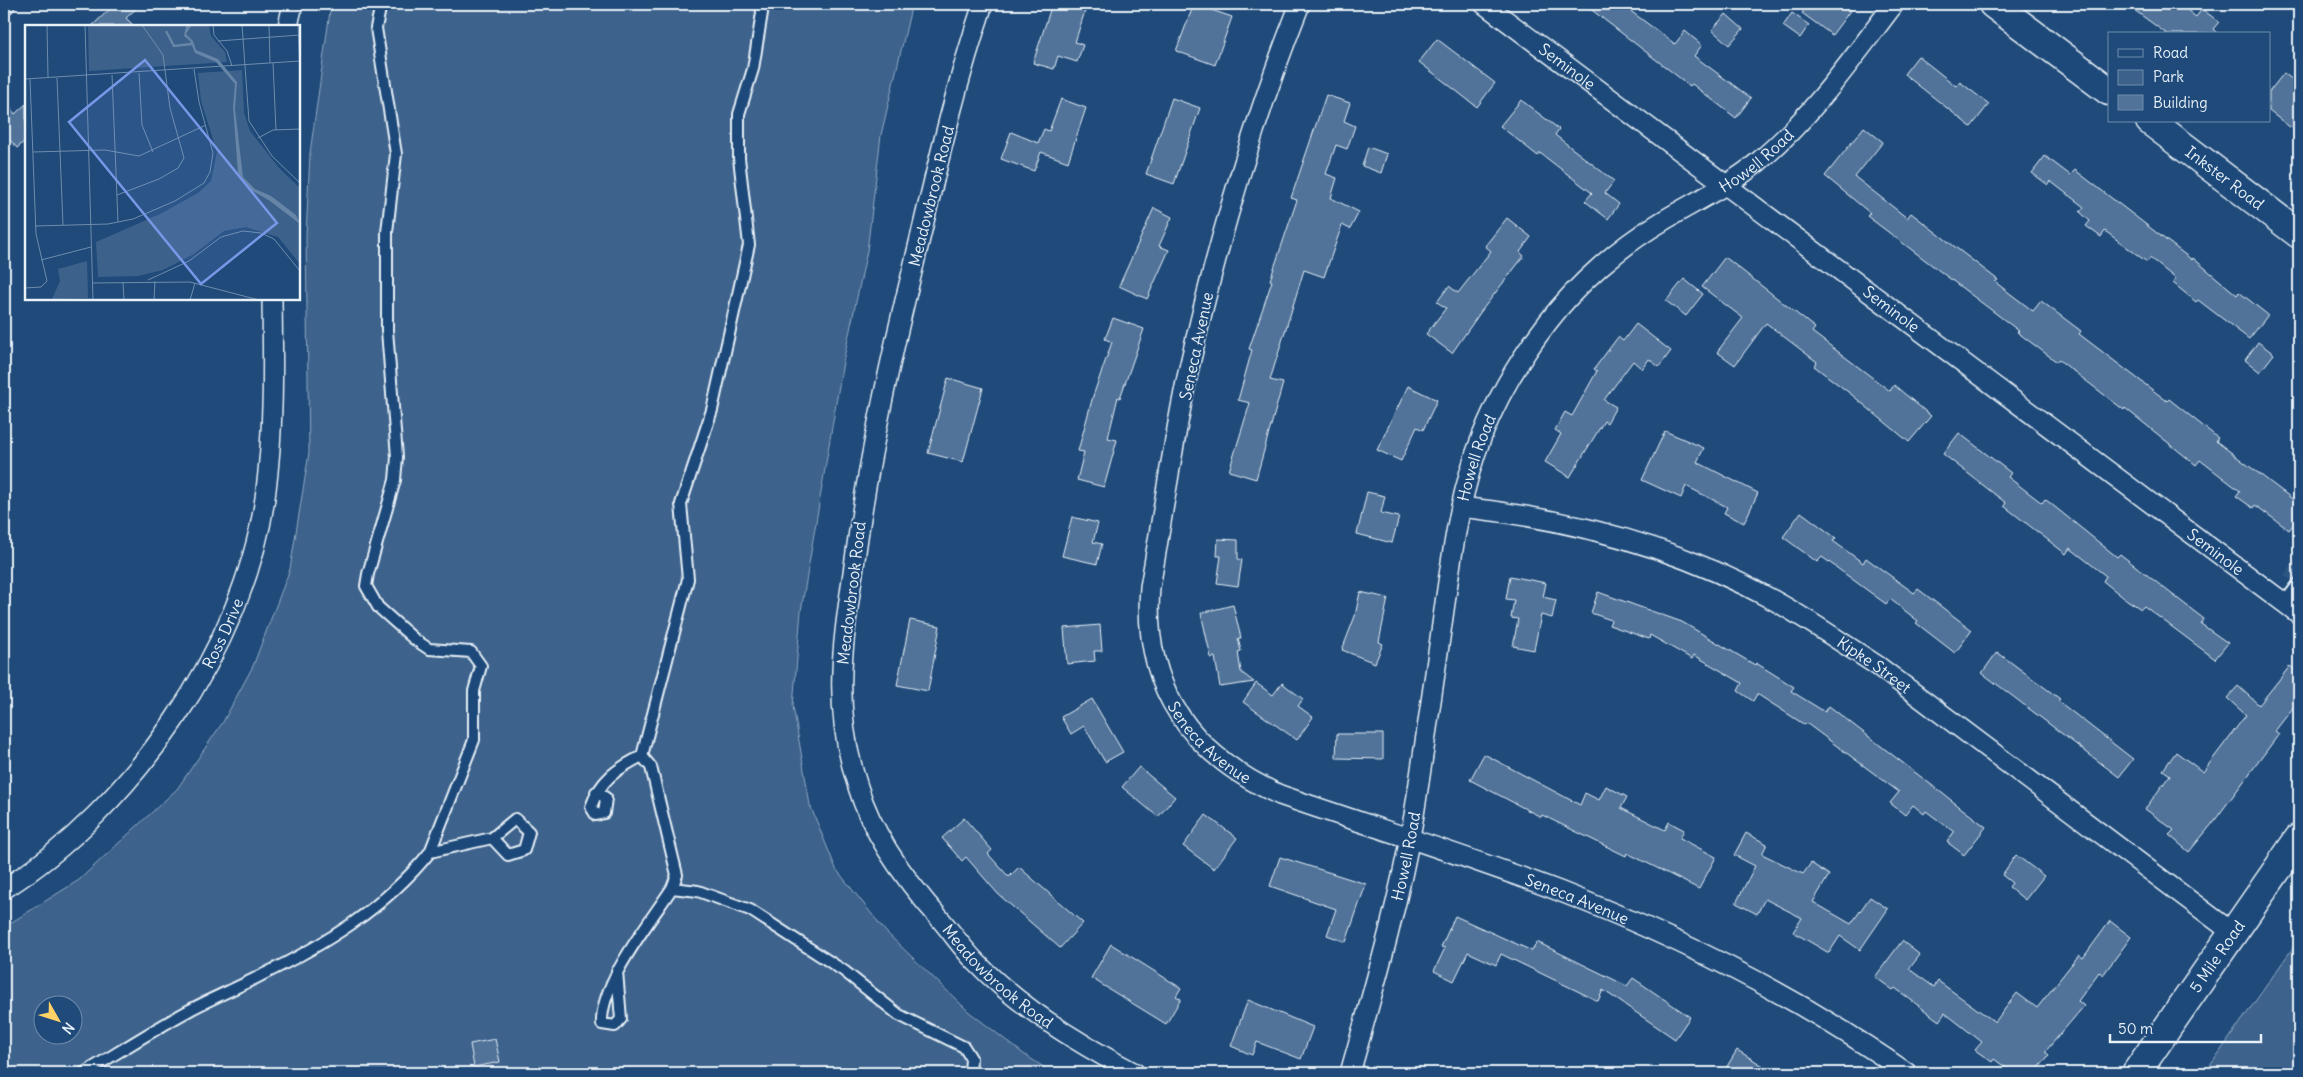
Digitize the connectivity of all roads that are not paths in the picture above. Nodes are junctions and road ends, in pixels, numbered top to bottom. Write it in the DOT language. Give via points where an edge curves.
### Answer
graph roads {
  1 [pos="293,4"];
  2 [pos="381,4"];
  3 [pos="761,4"];
  4 [pos="983,4"];
  5 [pos="1300,4"];
  6 [pos="1484,4"];
  7 [pos="1894,4"];
  8 [pos="1993,4"];
  9 [pos="288,25"];
  10 [pos="2108,90"];
  11 [pos="2151,122"];
  12 [pos="1726,185"];
  13 [pos="2299,234"];
  14 [pos="272,300"];
  15 [pos="1461,507"];
  16 [pos="2299,583"];
  17 [pos="2284,603"];
  18 [pos="2299,614"];
  19 [pos="642,756"];
  20 [pos="596,792"];
  21 [pos="492,838"];
  22 [pos="2299,838"];
  23 [pos="1409,839"];
  24 [pos="430,852"];
  25 [pos="4,888"];
  26 [pos="672,888"];
  27 [pos="2233,932"];
  28 [pos="617,971"];
  29 [pos="84,1073"];
  30 [pos="970,1073"];
  31 [pos="1135,1073"];
  32 [pos="1350,1073"];
  33 [pos="1907,1073"];
  34 [pos="2136,1073"];
  1 -- 9 [label="street"];
  2 -- 24 [label="lane" via="376,28 396,154 387,232 387,330 397,457 395,480 366,586 378,607 414,639 429,649 471,652 481,666 474,691 474,740"];
  3 -- 19 [label="lane" via="753,68 739,114 739,158 750,245 712,410 681,504 688,579"];
  4 -- 31 [label="street, Meadowbrook Road" via="928,202 862,503 841,658 840,696 844,731 859,791 875,826 921,898 976,962 1008,990 1041,1016"];
  5 -- 23 [label="street, Seneca Avenue" via="1272,73 1246,153 1208,288 1189,370 1152,578 1149,630 1157,670 1170,702 1192,733 1224,763 1280,795"];
  6 -- 12 [label="street, Seminole"];
  7 -- 12 [label="street, Howell Road" via="1810,112 1758,162"];
  8 -- 10 [label="main road"];
  11 -- 13 [label="main road, Inkster Road"];
  12 -- 15 [label="street, Howell Road" via="1624,247 1585,281 1550,320 1519,362 1494,407 1471,465"];
  12 -- 17 [label="street, Seminole"];
  14 -- 25 [label="street, Ross Drive" via="271,438 265,499 254,551 223,634 164,733 115,795 58,851"];
  15 -- 23 [label="street, Howell Road"];
  15 -- 27 [label="street, Kipke Street" via="1543,518 1624,538 1701,565 1776,601 1878,666"];
  16 -- 17 [label="lane"];
  17 -- 18 [label="street, Seminole"];
  19 -- 20 [label="lane" via="620,767"];
  19 -- 26 [label="lane" via="651,767 677,875"];
  21 -- 24 [label="lane"];
  22 -- 27 [label="main road, 5 Mile Road"];
  23 -- 32 [label="street, Howell Road"];
  23 -- 33 [label="street, Seneca Avenue" via="1559,892 1650,930 1803,1008"];
  24 -- 29 [label="lane" via="410,877 369,913 328,940 188,1010"];
  26 -- 28 [label="lane"];
  26 -- 30 [label="lane" via="698,891 750,910 844,971 899,1015 964,1047 971,1058"];
  27 -- 34 [label="main road, 5 Mile Road"];
  28 -- 28 [label="lane" via="601,1011 602,1024 615,1026 620,1019"];
}
